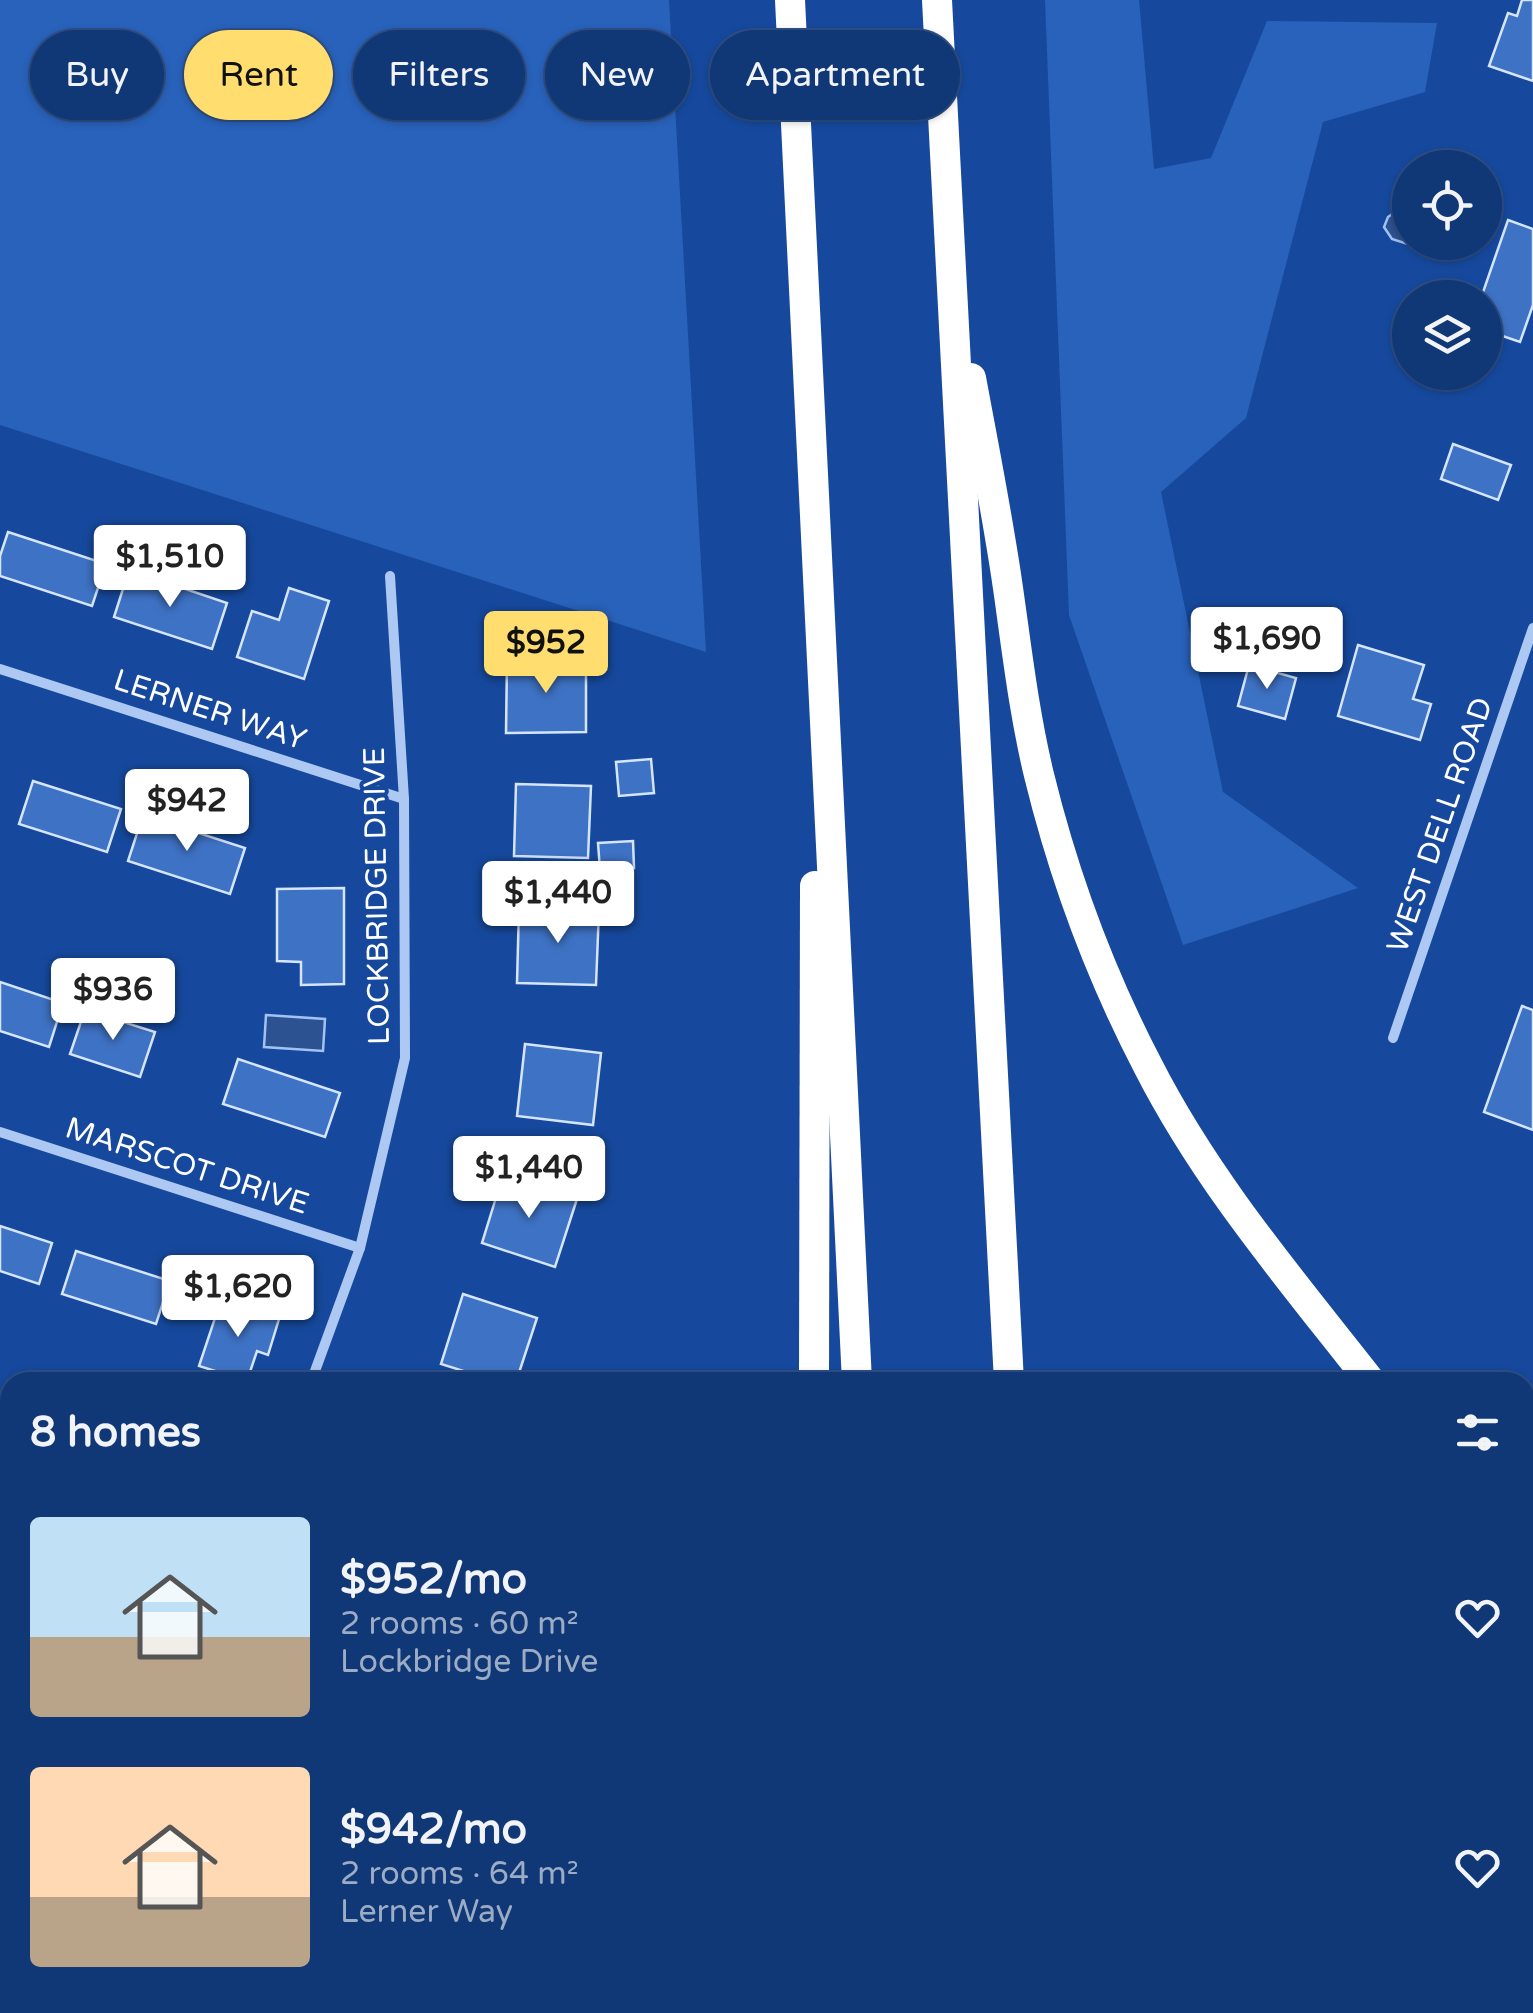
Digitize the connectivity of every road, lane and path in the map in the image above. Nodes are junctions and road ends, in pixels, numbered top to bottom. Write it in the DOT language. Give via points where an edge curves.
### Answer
graph roads {
  1 [pos="790,0"];
  2 [pos="936,0"];
  3 [pos="948,250"];
  4 [pos="390,576"];
  5 [pos="819,598"];
  6 [pos="1533,628"];
  7 [pos="0,669"];
  8 [pos="404,799"];
  9 [pos="1394,1038"];
  10 [pos="0,1132"];
  11 [pos="360,1248"];
  12 [pos="315,1372"];
  13 [pos="814,1372"];
  14 [pos="857,1372"];
  15 [pos="1008,1372"];
  16 [pos="1363,1372"];
  1 -- 5 [label="highway"];
  2 -- 3 [label="highway"];
  3 -- 15 [label="highway"];
  3 -- 16 [label="highway" via="1029,730 1087,931 1192,1144"];
  4 -- 8 [label="street, LOCKBRIDGE DRIVE"];
  5 -- 13 [label="highway"];
  5 -- 14 [label="highway"];
  6 -- 9 [label="street, WEST DELL ROAD"];
  7 -- 8 [label="street, LERNER WAY"];
  8 -- 11 [label="street, LOCKBRIDGE DRIVE" via="405,1058"];
  10 -- 11 [label="street, MARSCOT DRIVE"];
  11 -- 12 [label="street, LOCKBRIDGE DRIVE"];
}
